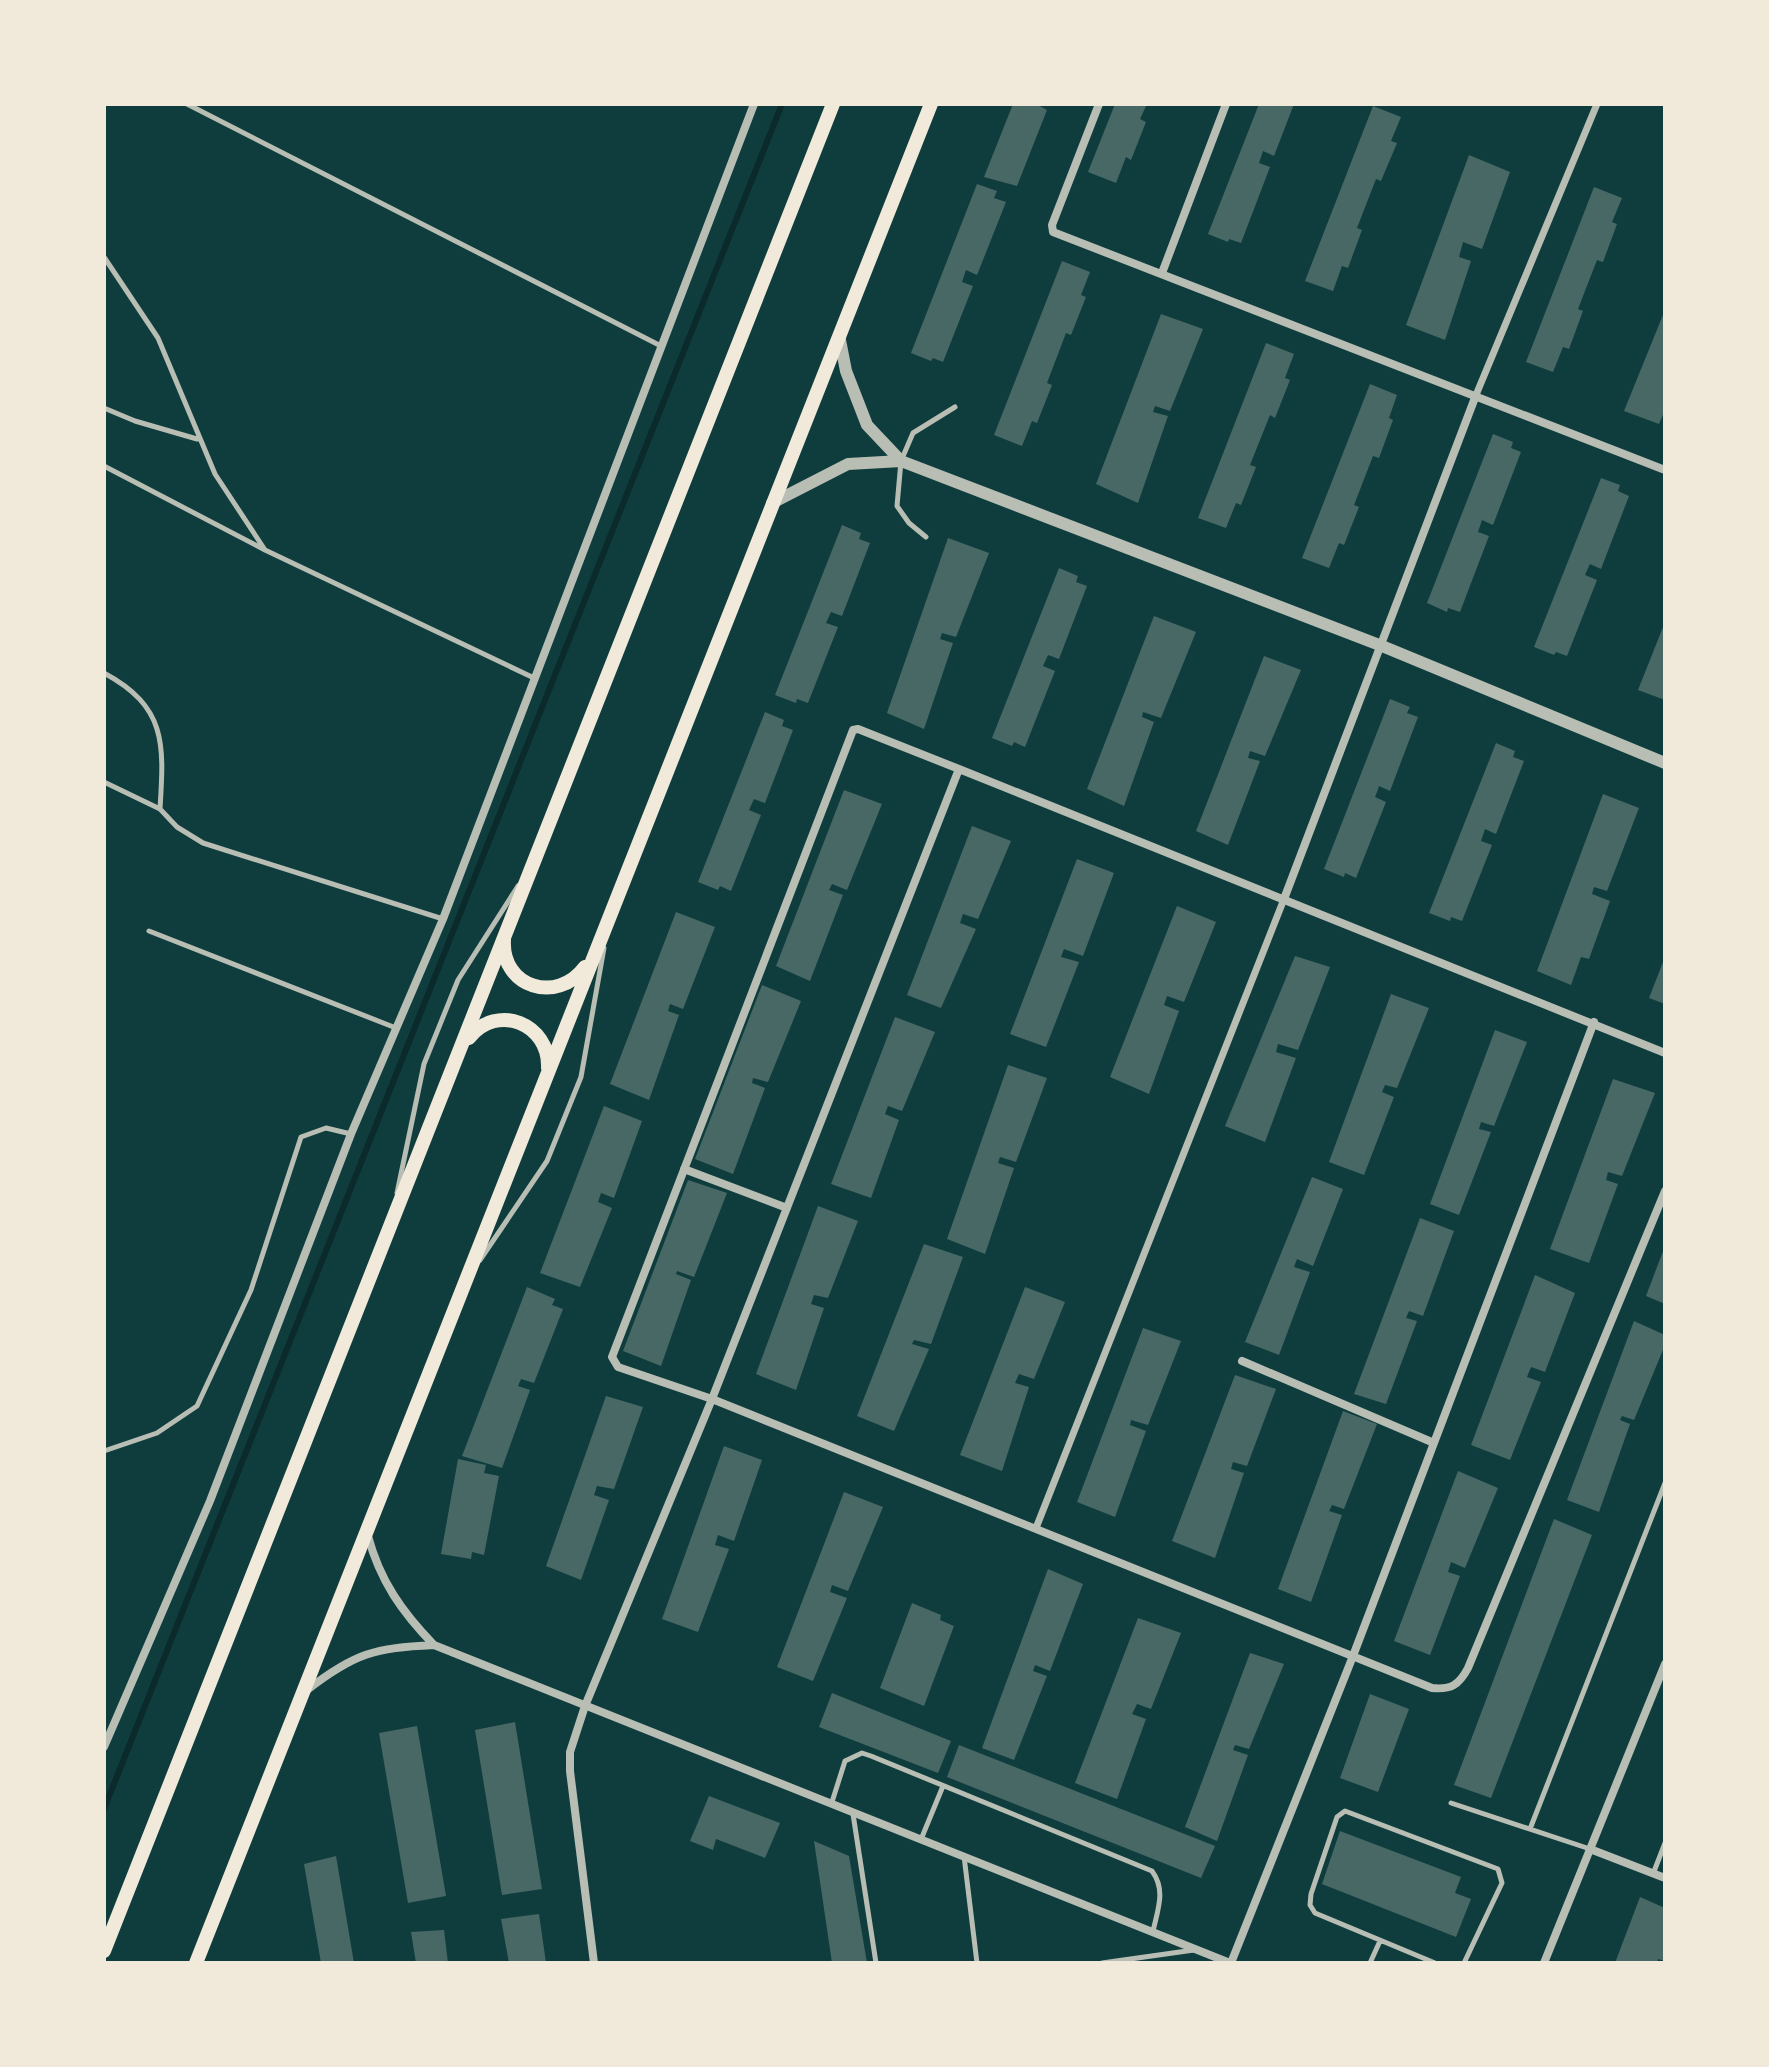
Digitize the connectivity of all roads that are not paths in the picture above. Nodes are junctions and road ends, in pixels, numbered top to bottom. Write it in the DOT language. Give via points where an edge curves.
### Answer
graph roads {
  1 [pos="187,104"];
  2 [pos="754,104"];
  3 [pos="832,104"];
  4 [pos="931,104"];
  5 [pos="1099,104"];
  6 [pos="1226,104"];
  7 [pos="1597,104"];
  8 [pos="104,257"];
  9 [pos="1162,273"];
  10 [pos="839,335"];
  11 [pos="661,346"];
  12 [pos="1476,395"];
  13 [pos="955,407"];
  14 [pos="104,408"];
  15 [pos="198,439"];
  16 [pos="901,461"];
  17 [pos="104,466"];
  18 [pos="1665,470"];
  19 [pos="772,503"];
  20 [pos="926,537"];
  21 [pos="265,550"];
  22 [pos="1382,646"];
  23 [pos="104,673"];
  24 [pos="535,679"];
  25 [pos="1665,763"];
  26 [pos="959,769"];
  27 [pos="104,782"];
  28 [pos="160,809"];
  29 [pos="529,868"];
  30 [pos="1284,899"];
  31 [pos="612,904"];
  32 [pos="443,919"];
  33 [pos="505,928"];
  34 [pos="149,931"];
  35 [pos="590,959"];
  36 [pos="1594,1022"];
  37 [pos="396,1028"];
  38 [pos="461,1052"];
  39 [pos="1665,1053"];
  40 [pos="545,1084"];
  41 [pos="351,1134"];
  42 [pos="684,1169"];
  43 [pos="1665,1191"];
  44 [pos="787,1208"];
  45 [pos="387,1238"];
  46 [pos="468,1278"];
  47 [pos="1242,1361"];
  48 [pos="712,1399"];
  49 [pos="1434,1443"];
  50 [pos="104,1451"];
  51 [pos="1665,1483"];
  52 [pos="1036,1528"];
  53 [pos="367,1533"];
  54 [pos="434,1645"];
  55 [pos="1353,1656"];
  56 [pos="1665,1664"];
  57 [pos="303,1693"];
  58 [pos="585,1706"];
  59 [pos="104,1747"];
  60 [pos="943,1786"];
  61 [pos="832,1802"];
  62 [pos="1451,1803"];
  63 [pos="852,1812"];
  64 [pos="1530,1829"];
  65 [pos="922,1837"];
  66 [pos="1665,1843"];
  67 [pos="1590,1849"];
  68 [pos="964,1855"];
  69 [pos="1653,1874"];
  70 [pos="1665,1878"];
  71 [pos="1153,1931"];
  72 [pos="1380,1941"];
  73 [pos="1195,1950"];
  74 [pos="104,1951"];
  75 [pos="196,1963"];
  76 [pos="594,1963"];
  77 [pos="876,1963"];
  78 [pos="977,1963"];
  79 [pos="1102,1963"];
  80 [pos="1231,1963"];
  81 [pos="1370,1963"];
  82 [pos="1435,1963"];
  83 [pos="1464,1963"];
  84 [pos="1544,1963"];
  1 -- 11 [label="lane"];
  2 -- 11 [label="street"];
  3 -- 29 [label="main road"];
  4 -- 10 [label="main road"];
  5 -- 9 [label="street" via="1052,229"];
  6 -- 9 [label="street"];
  7 -- 12 [label="street"];
  8 -- 15 [label="lane" via="158,338"];
  9 -- 12 [label="street"];
  10 -- 16 [label="street" via="846,371 867,425"];
  10 -- 19 [label="main road"];
  11 -- 24 [label="street"];
  12 -- 18 [label="street"];
  12 -- 22 [label="street"];
  13 -- 16 [label="lane" via="913,433"];
  14 -- 15 [label="lane"];
  15 -- 21 [label="lane"];
  16 -- 19 [label="street" via="848,464"];
  16 -- 20 [label="lane" via="897,506"];
  16 -- 22 [label="street"];
  17 -- 21 [label="lane"];
  19 -- 31 [label="main road"];
  21 -- 24 [label="lane"];
  22 -- 25 [label="street"];
  22 -- 30 [label="street"];
  23 -- 28 [label="lane" via="127,685 152,711 164,749"];
  24 -- 32 [label="street"];
  26 -- 30 [label="street"];
  26 -- 42 [label="street" via="858,729 850,734"];
  26 -- 44 [label="street"];
  27 -- 28 [label="lane"];
  28 -- 32 [label="lane" via="203,843"];
  29 -- 33 [label="main road"];
  29 -- 45 [label="lane" via="458,980 424,1064"];
  30 -- 36 [label="street"];
  30 -- 52 [label="street"];
  31 -- 35 [label="main road"];
  31 -- 46 [label="lane" via="581,1077 547,1161"];
  32 -- 37 [label="street"];
  33 -- 35 [label="main road" via="508,964 528,985 564,985"];
  33 -- 38 [label="main road"];
  34 -- 37 [label="lane"];
  35 -- 40 [label="main road"];
  36 -- 39 [label="street"];
  36 -- 49 [label="street"];
  37 -- 41 [label="street"];
  38 -- 40 [label="main road" via="483,1025 517,1021 543,1042"];
  38 -- 45 [label="main road"];
  40 -- 46 [label="main road"];
  41 -- 50 [label="lane" via="326,1128 301,1137 251,1290 197,1406 157,1433"];
  41 -- 59 [label="street" via="210,1501"];
  42 -- 44 [label="street"];
  42 -- 48 [label="street" via="612,1357 618,1367"];
  43 -- 55 [label="street" via="1461,1682 1448,1689 1432,1688"];
  44 -- 48 [label="street"];
  45 -- 74 [label="main road"];
  46 -- 53 [label="main road"];
  47 -- 49 [label="street"];
  48 -- 52 [label="street"];
  48 -- 58 [label="street"];
  49 -- 55 [label="street"];
  51 -- 64 [label="lane"];
  52 -- 55 [label="street"];
  53 -- 54 [label="street" via="385,1585"];
  53 -- 57 [label="main road"];
  54 -- 57 [label="street" via="370,1651 341,1664"];
  54 -- 58 [label="street"];
  55 -- 80 [label="street"];
  56 -- 67 [label="street"];
  57 -- 75 [label="main road"];
  58 -- 61 [label="street"];
  58 -- 76 [label="street" via="570,1752 570,1771"];
  60 -- 61 [label="lane" via="862,1753 845,1761"];
  60 -- 65 [label="lane"];
  60 -- 71 [label="lane" via="1152,1871 1161,1895"];
  61 -- 63 [label="street"];
  62 -- 64 [label="lane"];
  63 -- 65 [label="street"];
  63 -- 77 [label="lane"];
  64 -- 67 [label="lane"];
  65 -- 68 [label="street"];
  66 -- 69 [label="lane"];
  67 -- 69 [label="street"];
  67 -- 84 [label="street"];
  68 -- 71 [label="street"];
  68 -- 78 [label="lane"];
  69 -- 70 [label="street"];
  71 -- 73 [label="street"];
  72 -- 81 [label="lane"];
  72 -- 82 [label="lane"];
  72 -- 83 [label="lane" via="1315,1913 1310,1905 1337,1817 1345,1811 1498,1869 1502,1883"];
  73 -- 79 [label="lane"];
  73 -- 80 [label="street"];
}
